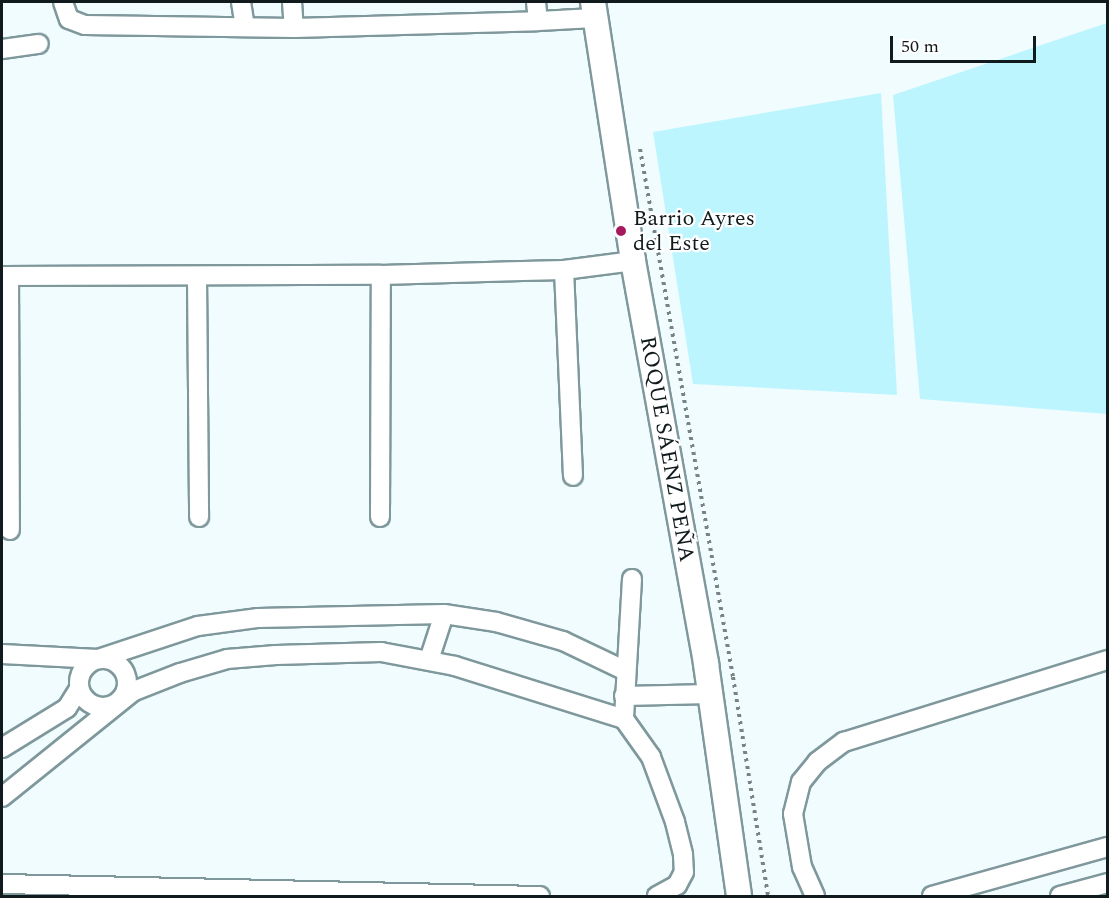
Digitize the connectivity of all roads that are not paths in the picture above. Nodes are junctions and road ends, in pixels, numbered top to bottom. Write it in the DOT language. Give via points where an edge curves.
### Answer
graph roads {
  1 [pos="63,2"];
  2 [pos="241,2"];
  3 [pos="292,2"];
  4 [pos="536,2"];
  5 [pos="594,10"];
  6 [pos="538,21"];
  7 [pos="244,27"];
  8 [pos="294,28"];
  9 [pos="39,44"];
  10 [pos="2,49"];
  11 [pos="633,261"];
  12 [pos="564,270"];
  13 [pos="381,275"];
  14 [pos="5,276"];
  15 [pos="196,276"];
  16 [pos="573,476"];
  17 [pos="380,517"];
  18 [pos="199,518"];
  19 [pos="10,530"];
  20 [pos="632,579"];
  21 [pos="444,614"];
  22 [pos="2,654"];
  23 [pos="98,659"];
  24 [pos="429,660"];
  25 [pos="1107,660"];
  26 [pos="626,671"];
  27 [pos="80,689"];
  28 [pos="710,694"];
  29 [pos="624,696"];
  30 [pos="117,703"];
  31 [pos="624,719"];
  32 [pos="2,748"];
  33 [pos="2,797"];
  34 [pos="1107,848"];
  35 [pos="1107,883"];
  36 [pos="2,884"];
  37 [pos="540,897"];
  38 [pos="657,897"];
  39 [pos="739,897"];
  40 [pos="815,897"];
  41 [pos="932,897"];
  42 [pos="1060,897"];
  1 -- 7 [label="street" via="69,20 85,25"];
  2 -- 7 [label="street"];
  3 -- 8 [label="street"];
  4 -- 6 [label="street"];
  5 -- 6 [label="street"];
  5 -- 11 [label="street, ROQUE SÁENZ PEÑA"];
  6 -- 8 [label="street"];
  7 -- 8 [label="street"];
  9 -- 10 [label="street"];
  11 -- 12 [label="street"];
  11 -- 28 [label="street, ROQUE SÁENZ PEÑA"];
  12 -- 13 [label="street"];
  12 -- 16 [label="street"];
  13 -- 15 [label="street"];
  13 -- 17 [label="street"];
  14 -- 15 [label="street"];
  14 -- 19 [label="street"];
  15 -- 18 [label="street"];
  20 -- 26 [label="street"];
  21 -- 23 [label="street" via="258,618 198,626"];
  21 -- 24 [label="street"];
  21 -- 26 [label="street" via="496,622 563,641"];
  22 -- 23 [label="street"];
  23 -- 27 [label="street" via="87,665 80,676"];
  23 -- 30 [label="street" via="118,664 125,673 127,684"];
  24 -- 30 [label="street" via="381,652 227,659 171,676 134,691"];
  24 -- 31 [label="street"];
  25 -- 40 [label="street" via="844,742 817,762 801,782 793,814 802,867"];
  26 -- 29 [label="street"];
  27 -- 30 [label="street" via="82,697 94,706"];
  27 -- 32 [label="street" via="68,708"];
  28 -- 29 [label="street"];
  28 -- 39 [label="street, ROQUE SÁENZ PEÑA"];
  29 -- 31 [label="street"];
  30 -- 33 [label="street"];
  31 -- 38 [label="street" via="651,757 683,855 684,872 677,885"];
  34 -- 41 [label="street"];
  35 -- 42 [label="street"];
  36 -- 37 [label="street"];
}
